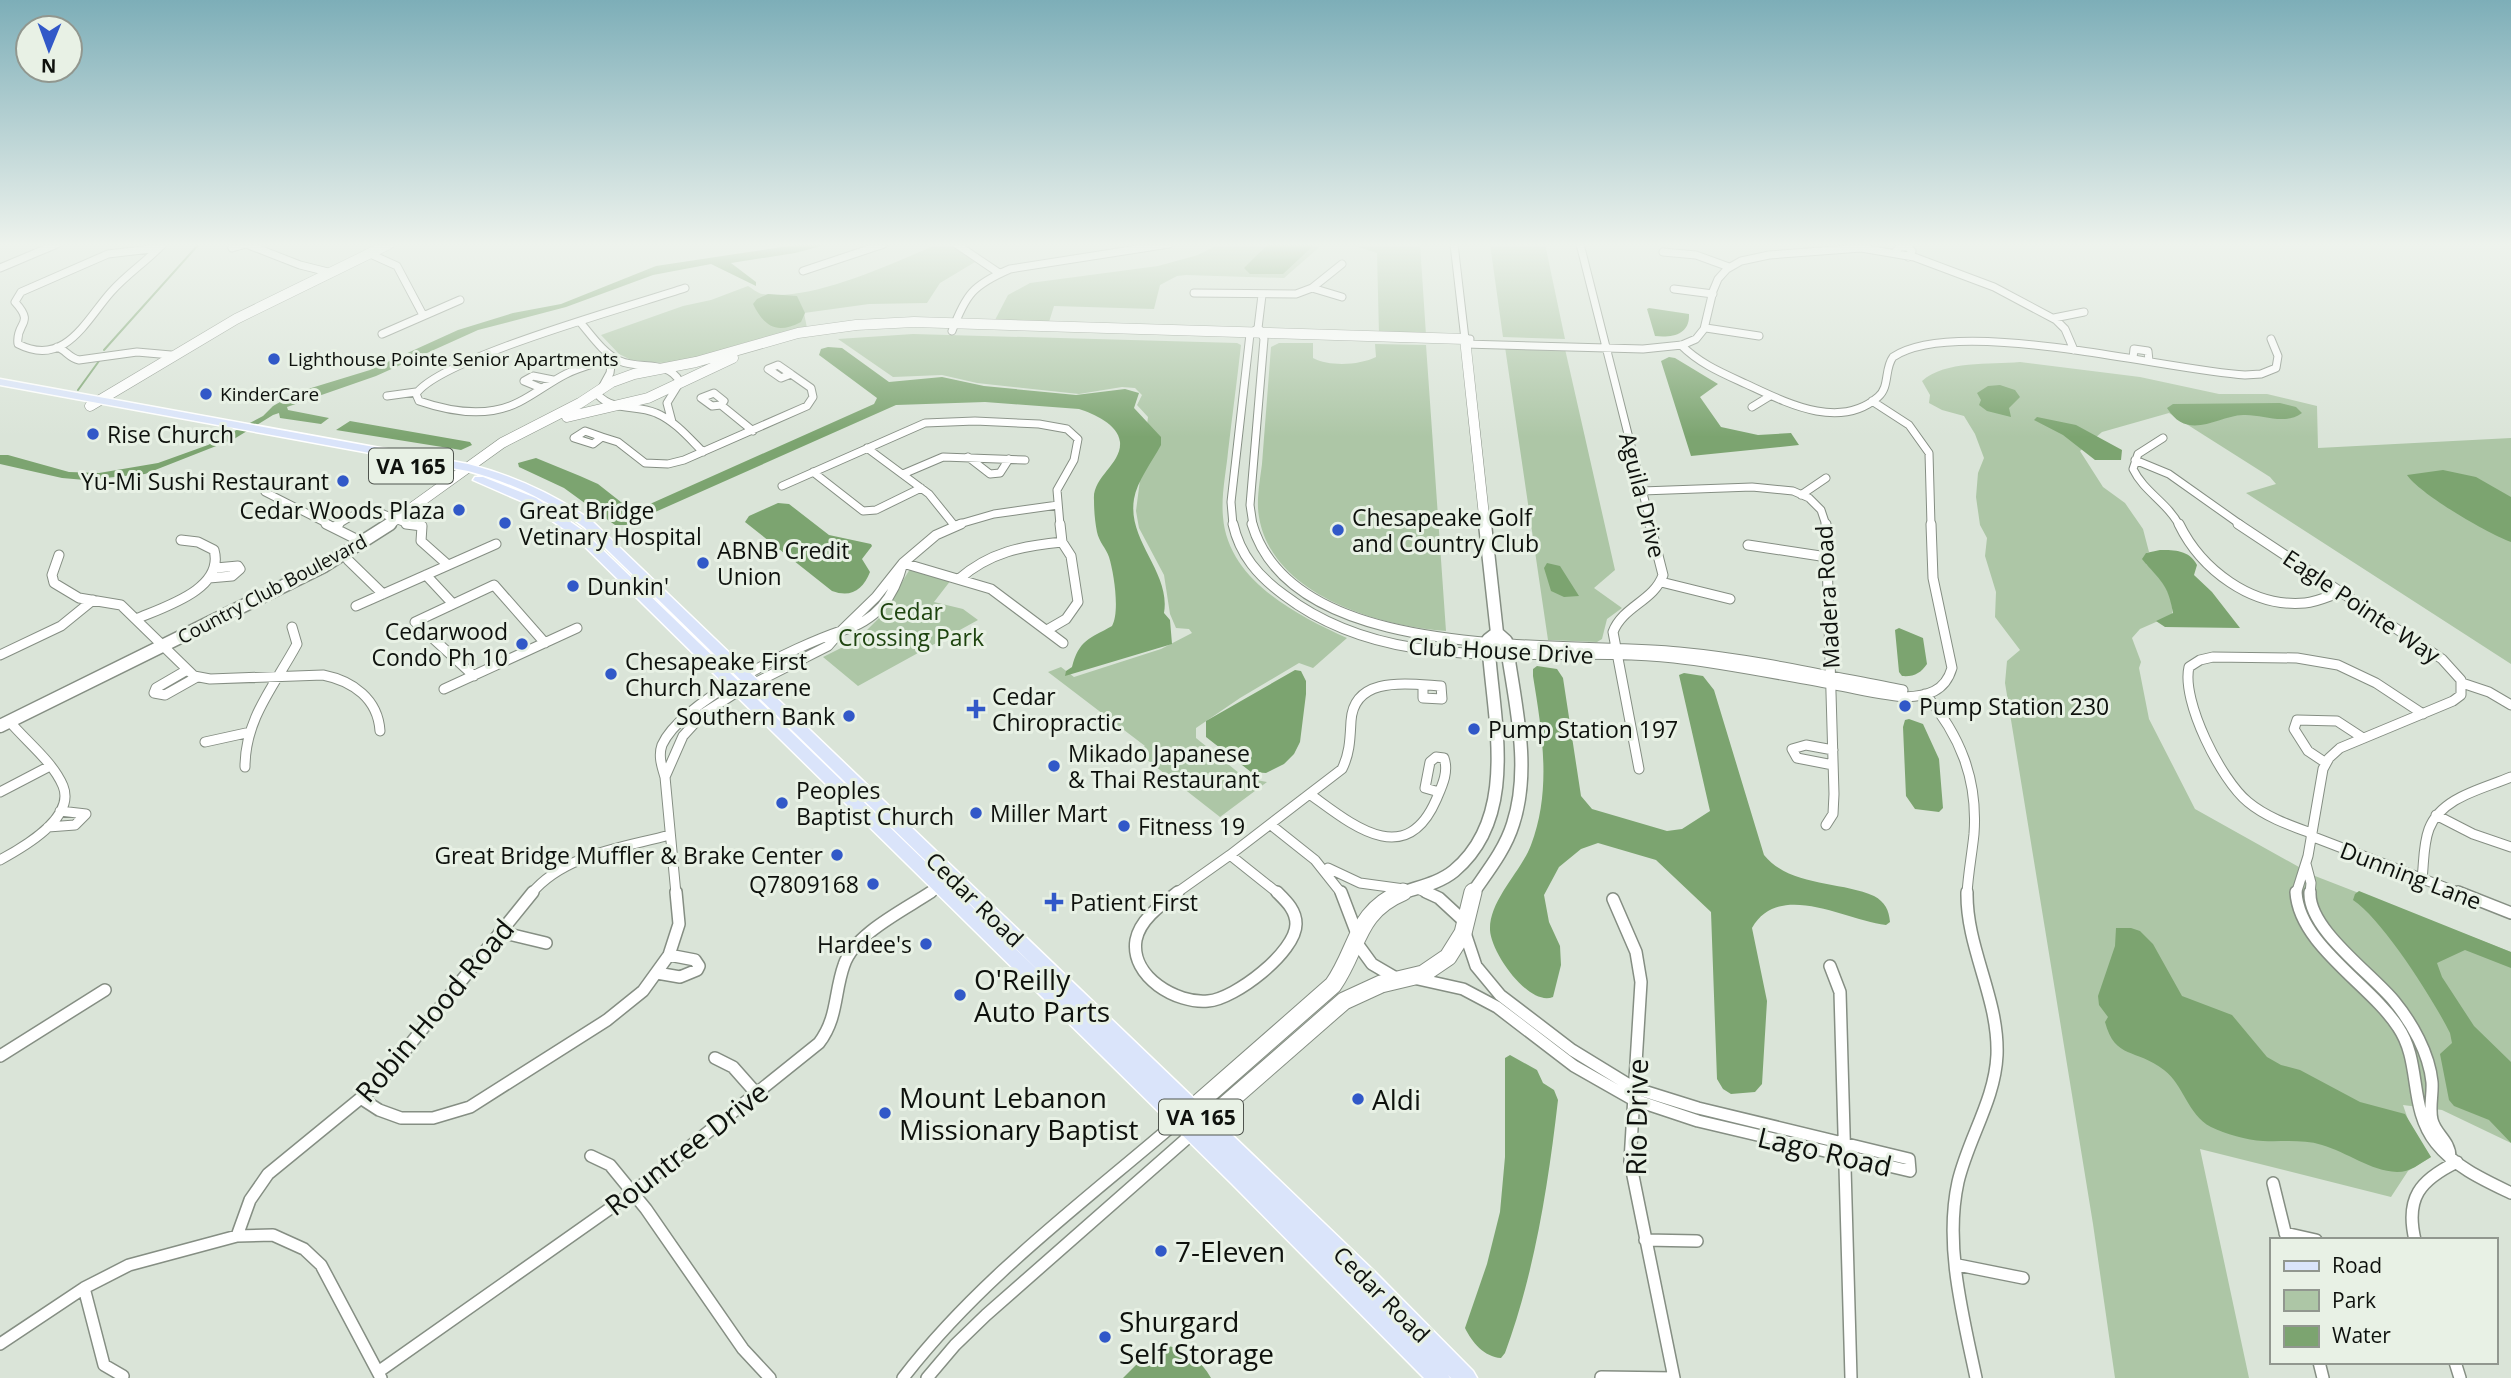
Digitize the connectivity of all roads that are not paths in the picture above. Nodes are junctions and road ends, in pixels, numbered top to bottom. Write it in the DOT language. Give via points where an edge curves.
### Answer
graph roads {
  1 [pos="21,308"];
  2 [pos="100,308"];
  3 [pos="260,308"];
  4 [pos="420,308"];
  5 [pos="440,308"];
  6 [pos="622,308"];
  7 [pos="962,308"];
  8 [pos="1260,308"];
  9 [pos="1461,308"];
  10 [pos="1596,308"];
  11 [pos="1710,308"];
  12 [pos="2035,308"];
  13 [pos="2084,312"];
  14 [pos="424,315"];
  15 [pos="2054,318"];
  16 [pos="580,322"];
  17 [pos="954,327"];
  18 [pos="1706,328"];
  19 [pos="382,334"];
  20 [pos="1257,335"];
  21 [pos="1759,336"];
  22 [pos="2271,339"];
  23 [pos="1465,341"];
  24 [pos="70,342"];
  25 [pos="1605,345"];
  26 [pos="1681,345"];
  27 [pos="57,347"];
  28 [pos="2074,350"];
  29 [pos="170,352"];
  30 [pos="611,358"];
  31 [pos="660,368"];
  32 [pos="791,374"];
  33 [pos="553,380"];
  34 [pos="0,382"];
  35 [pos="680,382"];
  36 [pos="541,388"];
  37 [pos="0,389"];
  38 [pos="600,390"];
  39 [pos="416,392"];
  40 [pos="387,396"];
  41 [pos="1770,396"];
  42 [pos="1872,401"];
  43 [pos="90,402"];
  44 [pos="721,405"];
  45 [pos="616,406"];
  46 [pos="1752,407"];
  47 [pos="672,422"];
  48 [pos="753,430"];
  49 [pos="603,436"];
  50 [pos="2163,438"];
  51 [pos="867,448"];
  52 [pos="703,452"];
  53 [pos="968,457"];
  54 [pos="1009,459"];
  55 [pos="1025,460"];
  56 [pos="2135,460"];
  57 [pos="468,472"];
  58 [pos="813,472"];
  59 [pos="903,474"];
  60 [pos="1826,478"];
  61 [pos="263,480"];
  62 [pos="782,486"];
  63 [pos="922,488"];
  64 [pos="1642,491"];
  65 [pos="1801,495"];
  66 [pos="1058,505"];
  67 [pos="400,522"];
  68 [pos="954,525"];
  69 [pos="334,527"];
  70 [pos="354,538"];
  71 [pos="181,540"];
  72 [pos="1062,542"];
  73 [pos="496,544"];
  74 [pos="1748,545"];
  75 [pos="59,555"];
  76 [pos="1827,557"];
  77 [pos="348,560"];
  78 [pos="903,564"];
  79 [pos="449,565"];
  80 [pos="216,568"];
  81 [pos="426,575"];
  82 [pos="209,578"];
  83 [pos="959,579"];
  84 [pos="1661,582"];
  85 [pos="1296,586"];
  86 [pos="2341,592"];
  87 [pos="383,594"];
  88 [pos="1280,595"];
  89 [pos="1730,599"];
  90 [pos="93,600"];
  91 [pos="453,604"];
  92 [pos="356,606"];
  93 [pos="136,620"];
  94 [pos="292,627"];
  95 [pos="576,628"];
  96 [pos="1047,630"];
  97 [pos="545,643"];
  98 [pos="1063,643"];
  99 [pos="1497,645"];
  100 [pos="164,647"];
  101 [pos="1616,652"];
  102 [pos="0,655"];
  103 [pos="187,670"];
  104 [pos="474,676"];
  105 [pos="197,677"];
  106 [pos="277,677"];
  107 [pos="752,681"];
  108 [pos="1831,681"];
  109 [pos="2462,683"];
  110 [pos="1423,686"];
  111 [pos="737,688"];
  112 [pos="444,690"];
  113 [pos="1925,694"];
  114 [pos="2511,705"];
  115 [pos="2423,713"];
  116 [pos="5,724"];
  117 [pos="380,731"];
  118 [pos="246,733"];
  119 [pos="2363,738"];
  120 [pos="205,741"];
  121 [pos="1833,751"];
  122 [pos="2326,763"];
  123 [pos="1833,765"];
  124 [pos="48,767"];
  125 [pos="245,767"];
  126 [pos="1639,769"];
  127 [pos="2511,778"];
  128 [pos="0,792"];
  129 [pos="1439,792"];
  130 [pos="1311,795"];
  131 [pos="60,811"];
  132 [pos="2436,815"];
  133 [pos="1271,825"];
  134 [pos="1826,825"];
  135 [pos="48,827"];
  136 [pos="670,835"];
  137 [pos="2311,835"];
  138 [pos="2511,847"];
  139 [pos="1230,855"];
  140 [pos="0,860"];
  141 [pos="2306,864"];
  142 [pos="1324,867"];
  143 [pos="2422,879"];
  144 [pos="947,882"];
  145 [pos="1410,888"];
  146 [pos="1613,899"];
  147 [pos="2511,914"];
  148 [pos="1464,925"];
  149 [pos="500,932"];
  150 [pos="1356,937"];
  151 [pos="546,943"];
  152 [pos="669,955"];
  153 [pos="1830,966"];
  154 [pos="657,974"];
  155 [pos="1405,979"];
  156 [pos="105,990"];
  157 [pos="0,1056"];
  158 [pos="715,1058"];
  159 [pos="757,1093"];
  160 [pos="1633,1093"];
  161 [pos="362,1099"];
  162 [pos="1193,1121"];
  163 [pos="1845,1149"];
  164 [pos="591,1156"];
  165 [pos="2453,1159"];
  166 [pos="2273,1182"];
  167 [pos="632,1193"];
  168 [pos="2511,1193"];
  169 [pos="237,1236"];
  170 [pos="2286,1236"];
  171 [pos="2415,1238"];
  172 [pos="1645,1240"];
  173 [pos="1697,1241"];
  174 [pos="1958,1265"];
  175 [pos="2023,1278"];
  176 [pos="84,1288"];
  177 [pos="0,1344"];
  178 [pos="380,1375"];
  179 [pos="123,1376"];
  180 [pos="1601,1377"];
  181 [pos="770,1378"];
  182 [pos="903,1378"];
  183 [pos="927,1378"];
  184 [pos="1439,1378"];
  185 [pos="1466,1378"];
  186 [pos="1674,1378"];
  187 [pos="1851,1378"];
  188 [pos="1976,1378"];
  1 -- 27 [label="street" via="26,319 18,344 28,349"];
  2 -- 24 [label="street"];
  3 -- 29 [label="street"];
  4 -- 14 [label="street"];
  5 -- 14 [label="street"];
  6 -- 16 [label="street"];
  7 -- 17 [label="street"];
  8 -- 20 [label="street"];
  9 -- 23 [label="street"];
  10 -- 25 [label="street, Aguila Drive"];
  11 -- 18 [label="street"];
  12 -- 15 [label="street"];
  13 -- 15 [label="street"];
  14 -- 19 [label="street"];
  15 -- 28 [label="street"];
  16 -- 30 [label="street"];
  16 -- 39 [label="street" via="469,361 430,379"];
  17 -- 20 [label="street, Country Club Boulevard"];
  17 -- 31 [label="street, Country Club Boulevard" via="894,323 816,330"];
  17 -- 35 [label="street, Country Club Boulevard" via="802,341 723,362"];
  18 -- 21 [label="street"];
  18 -- 26 [label="street, Country Club Boulevard"];
  20 -- 23 [label="street, Country Club Boulevard"];
  20 -- 85 [label="street, Club House Drive" via="1250,513 1268,558"];
  20 -- 88 [label="street, Club House Drive" via="1231,520 1247,561"];
  22 -- 28 [label="street" via="2279,351 2277,366 2266,373 2217,374"];
  23 -- 25 [label="street, Country Club Boulevard"];
  23 -- 99 [label="street"];
  24 -- 27 [label="street"];
  24 -- 29 [label="street" via="84,356 134,348"];
  25 -- 26 [label="street, Country Club Boulevard"];
  25 -- 64 [label="street, Aguila Drive"];
  26 -- 41 [label="street" via="1703,364"];
  27 -- 29 [label="street" via="79,360"];
  28 -- 42 [label="street" via="1956,343 1905,351 1888,360 1887,386"];
  29 -- 43 [label="street"];
  30 -- 31 [label="street"];
  30 -- 33 [label="street"];
  30 -- 38 [label="street" via="610,373"];
  31 -- 35 [label="street" via="673,370"];
  31 -- 38 [label="street, Country Club Boulevard" via="625,377"];
  32 -- 48 [label="street" via="813,391 810,403"];
  33 -- 36 [label="street"];
  33 -- 36 [label="street" via="533,376 524,381"];
  34 -- 43 [label="main road, Cedar Road / VA 165"];
  35 -- 45 [label="street, Country Club Boulevard" via="647,399"];
  35 -- 47 [label="street" via="667,403"];
  36 -- 39 [label="street" via="510,407 482,413 423,403"];
  37 -- 43 [label="main road, Cedar Road / VA 165"];
  38 -- 45 [label="street" via="598,395"];
  38 -- 57 [label="street, Country Club Boulevard" via="515,435"];
  39 -- 40 [label="street"];
  41 -- 42 [label="street" via="1805,410 1828,413"];
  41 -- 46 [label="street"];
  42 -- 113 [label="street" via="1917,434 1931,463 1933,578 1952,668 1946,683"];
  43 -- 57 [label="main road, Cedar Road / VA 165" via="263,430"];
  43 -- 57 [label="main road, Cedar Road / VA 165" via="247,436"];
  44 -- 48 [label="street"];
  45 -- 47 [label="street" via="647,409"];
  45 -- 57 [label="street, Country Club Boulevard" via="556,422"];
  47 -- 52 [label="street"];
  48 -- 52 [label="street"];
  49 -- 52 [label="street" via="653,464 677,462"];
  50 -- 56 [label="street"];
  51 -- 58 [label="street"];
  51 -- 59 [label="street"];
  51 -- 66 [label="street" via="935,422 1066,428 1078,439 1074,460 1057,487"];
  53 -- 54 [label="street"];
  53 -- 54 [label="street" via="990,474 1000,472"];
  53 -- 59 [label="street" via="937,458"];
  54 -- 55 [label="street"];
  56 -- 86 [label="street, Eagle Pointe Way" via="2169,474"];
  56 -- 86 [label="street" via="2139,481 2171,512 2192,548 2233,583 2264,598 2290,603 2307,603"];
  57 -- 67 [label="street, Country Club Boulevard"];
  57 -- 107 [label="main road, Cedar Road / VA 165" via="533,490 575,514"];
  57 -- 111 [label="main road, Cedar Road / VA 165" via="525,497 567,523"];
  58 -- 62 [label="street"];
  58 -- 63 [label="street" via="863,511"];
  59 -- 63 [label="street"];
  60 -- 65 [label="street"];
  61 -- 69 [label="street" via="265,492"];
  63 -- 68 [label="street"];
  64 -- 65 [label="street, Madera Road" via="1759,485"];
  64 -- 84 [label="street, Aguila Drive"];
  65 -- 76 [label="street, Madera Road" via="1825,519"];
  66 -- 68 [label="street" via="995,512"];
  66 -- 72 [label="street"];
  67 -- 69 [label="street" via="370,509"];
  67 -- 77 [label="street, Country Club Boulevard"];
  67 -- 79 [label="street" via="422,526 421,541"];
  67 -- 100 [label="street, Country Club Boulevard"];
  68 -- 78 [label="street" via="920,546"];
  69 -- 70 [label="street"];
  71 -- 80 [label="street" via="214,550"];
  72 -- 83 [label="street" via="998,551"];
  72 -- 96 [label="street" via="1071,556 1077,602 1066,619"];
  73 -- 79 [label="street"];
  74 -- 76 [label="street"];
  75 -- 90 [label="street" via="53,582 73,595"];
  76 -- 108 [label="street, Madera Road"];
  77 -- 87 [label="street"];
  77 -- 100 [label="street, Country Club Boulevard" via="278,597"];
  78 -- 83 [label="street"];
  78 -- 107 [label="street" via="890,592 862,624 841,631 828,646"];
  79 -- 81 [label="street"];
  80 -- 82 [label="street"];
  80 -- 82 [label="street" via="240,569 232,576"];
  81 -- 87 [label="street"];
  81 -- 91 [label="street"];
  82 -- 93 [label="street" via="191,593"];
  83 -- 96 [label="street" via="992,589"];
  84 -- 89 [label="street"];
  84 -- 101 [label="street, Aguila Drive" via="1614,625"];
  85 -- 88 [label="street"];
  85 -- 99 [label="street, Club House Drive" via="1335,610 1391,630"];
  86 -- 109 [label="street, Eagle Pointe Way" via="2442,659"];
  87 -- 92 [label="street"];
  88 -- 99 [label="street, Club House Drive" via="1329,624 1384,643 1415,649"];
  90 -- 93 [label="street" via="121,605"];
  90 -- 102 [label="street" via="61,626"];
  91 -- 97 [label="street" via="494,585"];
  91 -- 104 [label="street" via="415,622"];
  93 -- 100 [label="street"];
  94 -- 106 [label="street" via="296,644"];
  95 -- 97 [label="street"];
  96 -- 98 [label="street"];
  97 -- 104 [label="street"];
  99 -- 101 [label="street, Club House Drive"];
  99 -- 145 [label="street" via="1498,769 1489,817 1459,867"];
  99 -- 148 [label="street" via="1522,756 1519,800 1507,839 1471,895"];
  100 -- 103 [label="street"];
  100 -- 116 [label="street, Country Club Boulevard"];
  101 -- 108 [label="street, Club House Drive"];
  101 -- 126 [label="street, Aguila Drive"];
  103 -- 105 [label="street"];
  103 -- 105 [label="street" via="154,693 165,695"];
  104 -- 112 [label="street"];
  105 -- 106 [label="street"];
  106 -- 117 [label="street" via="323,675 349,681 377,708"];
  106 -- 118 [label="street"];
  107 -- 111 [label="street"];
  107 -- 144 [label="main road, Cedar Road / VA 165"];
  108 -- 113 [label="street, Club House Drive" via="1886,694"];
  108 -- 121 [label="street, Madera Road"];
  109 -- 114 [label="street"];
  109 -- 115 [label="street" via="2458,698"];
  110 -- 130 [label="street" via="1378,686 1358,697 1351,709 1346,762"];
  111 -- 136 [label="street" via="692,724 673,755 665,777"];
  111 -- 144 [label="main road, Cedar Road / VA 165"];
  113 -- 174 [label="street" via="1959,738 1970,769 1974,833 1966,882 1968,908 1997,1054 1987,1109 1957,1186"];
  115 -- 119 [label="street"];
  115 -- 137 [label="street, Dunning Lane" via="2366,675 2315,658 2210,657 2188,668 2185,676 2191,704 2235,790 2262,812"];
  116 -- 124 [label="street"];
  118 -- 120 [label="street"];
  118 -- 125 [label="street"];
  119 -- 122 [label="street" via="2336,751"];
  119 -- 122 [label="street" via="2337,721 2297,720 2294,729 2308,751"];
  121 -- 123 [label="street, Madera Road"];
  121 -- 123 [label="street" via="1806,745 1792,749 1797,758"];
  122 -- 137 [label="street"];
  123 -- 134 [label="street, Madera Road" via="1834,811"];
  124 -- 128 [label="street"];
  124 -- 131 [label="street" via="64,789"];
  127 -- 132 [label="street"];
  129 -- 130 [label="street" via="1423,822 1390,836 1358,830"];
  130 -- 133 [label="street"];
  131 -- 135 [label="street"];
  131 -- 135 [label="street" via="86,814 70,827"];
  132 -- 138 [label="street"];
  132 -- 143 [label="street" via="2428,832"];
  133 -- 139 [label="street"];
  133 -- 142 [label="street, Lago Road"];
  135 -- 140 [label="street"];
  136 -- 149 [label="street, Robin Hood Road" via="563,866 542,881"];
  136 -- 152 [label="street" via="679,917"];
  137 -- 141 [label="street"];
  137 -- 143 [label="street, Dunning Lane"];
  139 -- 139 [label="street" via="1148,918 1138,932 1135,951 1143,969 1167,992 1184,1000 1206,1002 1231,994 1279,956 1294,935 1295,918 1286,901"];
  141 -- 165 [label="street" via="2310,900 2320,924 2394,1001 2420,1040 2432,1080 2432,1121"];
  141 -- 165 [label="street" via="2296,880 2295,893 2303,918 2399,1028 2410,1052 2418,1110 2430,1136"];
  142 -- 145 [label="street, Lago Road" via="1360,883"];
  142 -- 150 [label="street, Lago Road" via="1345,897"];
  143 -- 147 [label="street, Dunning Lane"];
  144 -- 159 [label="street, Rountree Drive" via="854,945 841,967 837,1009 827,1035"];
  144 -- 162 [label="main road, Cedar Road / VA 165"];
  145 -- 148 [label="street, Lago Road" via="1439,898"];
  145 -- 150 [label="street" via="1378,906"];
  146 -- 160 [label="street, Rio Drive" via="1636,952 1641,982"];
  148 -- 155 [label="street" via="1448,957"];
  148 -- 160 [label="street, Lago Road" via="1473,958 1492,987"];
  149 -- 151 [label="street"];
  149 -- 161 [label="street, Robin Hood Road"];
  150 -- 155 [label="street, Lago Road" via="1359,950 1373,964"];
  150 -- 162 [label="street" via="1348,964 1333,985"];
  152 -- 154 [label="street"];
  152 -- 154 [label="street" via="695,960 699,966 680,977"];
  153 -- 163 [label="street" via="1840,992"];
  154 -- 161 [label="street" via="607,1020 470,1107 433,1118 401,1118"];
  155 -- 160 [label="street, Lago Road" via="1435,982 1477,996 1574,1066"];
  155 -- 162 [label="street" via="1367,988 1344,1001"];
  156 -- 157 [label="street"];
  158 -- 159 [label="street" via="733,1067"];
  159 -- 167 [label="street, Rountree Drive"];
  160 -- 163 [label="street, Lago Road" via="1698,1121"];
  160 -- 172 [label="street, Rio Drive" via="1630,1161"];
  161 -- 169 [label="street, Robin Hood Road" via="268,1174 250,1200"];
  162 -- 182 [label="street" via="951,1318"];
  162 -- 183 [label="street" via="986,1315"];
  162 -- 184 [label="main road, Cedar Road / VA 165"];
  162 -- 185 [label="main road, Cedar Road / VA 165"];
  163 -- 163 [label="street, Lago Road" via="1910,1171 1909,1159"];
  163 -- 187 [label="street"];
  164 -- 167 [label="street" via="610,1165"];
  165 -- 168 [label="street"];
  165 -- 171 [label="street" via="2425,1179 2416,1192"];
  166 -- 170 [label="street"];
  167 -- 178 [label="street, Rountree Drive"];
  167 -- 181 [label="street" via="743,1349"];
  169 -- 176 [label="street" via="129,1265"];
  169 -- 178 [label="street" via="286,1239 315,1258"];
  172 -- 173 [label="street"];
  172 -- 186 [label="street, Rio Drive"];
  174 -- 175 [label="street"];
  174 -- 188 [label="street"];
  176 -- 177 [label="street"];
  176 -- 179 [label="street" via="104,1365"];
  180 -- 186 [label="street"];
}
